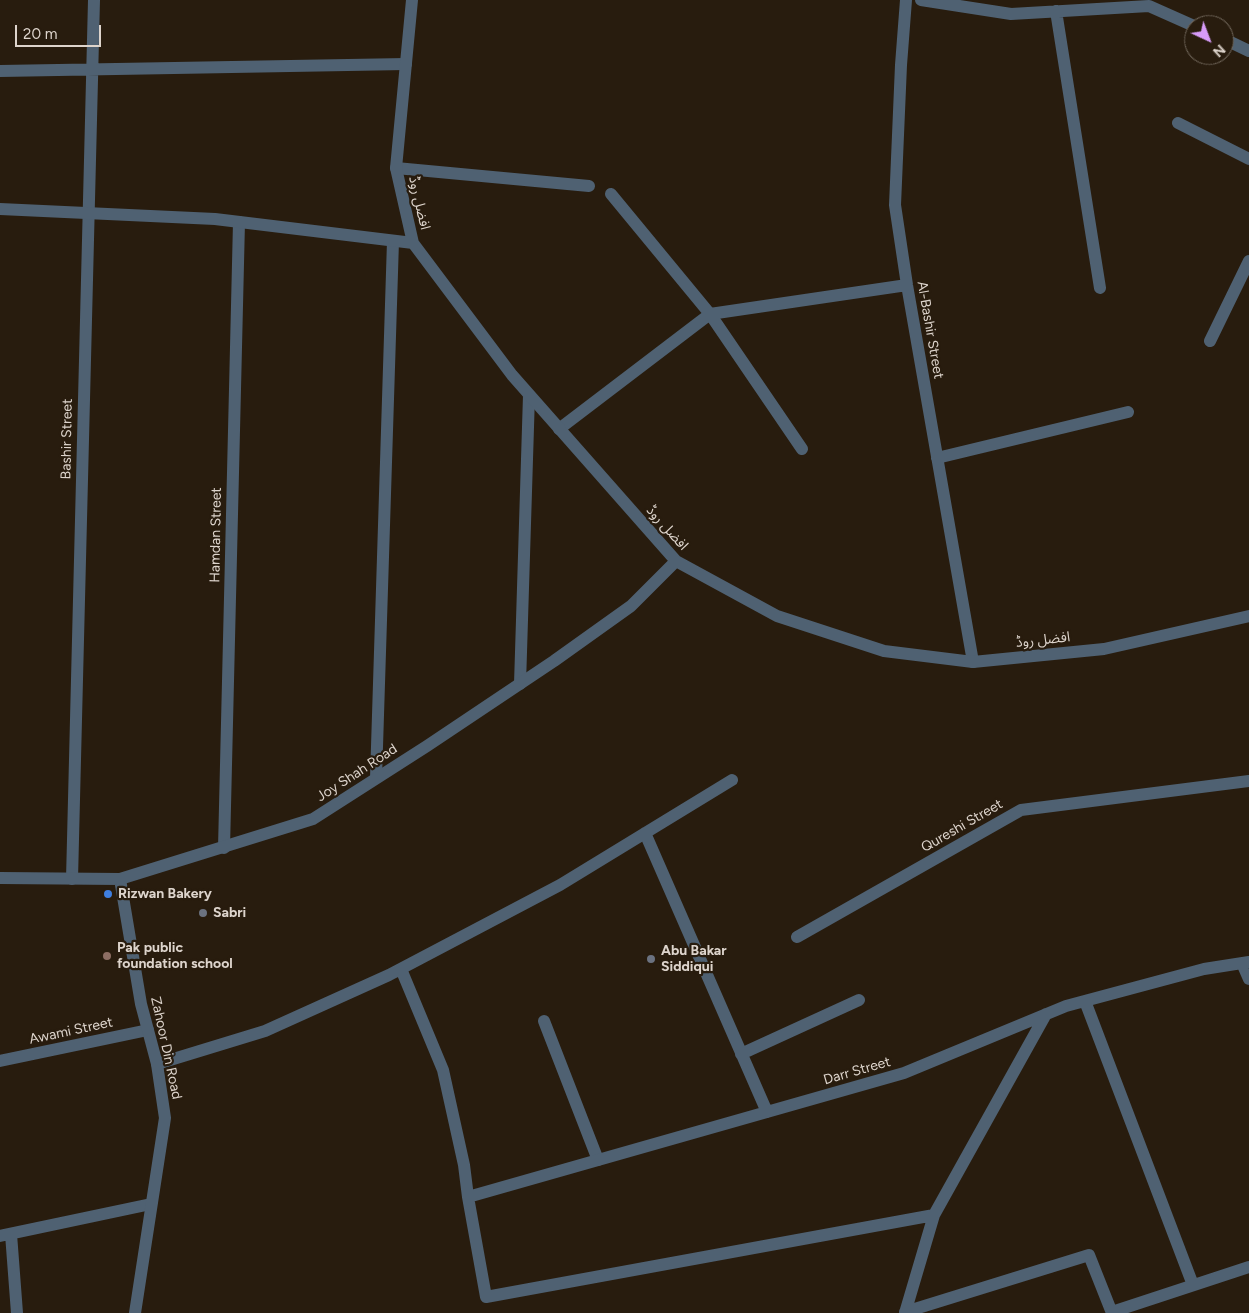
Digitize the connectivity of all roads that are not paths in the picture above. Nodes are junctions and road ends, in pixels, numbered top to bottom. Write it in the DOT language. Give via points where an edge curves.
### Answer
graph roads {
  1 [pos="94,0"];
  2 [pos="412,0"];
  3 [pos="906,0"];
  4 [pos="921,0"];
  5 [pos="985,5"];
  6 [pos="1056,11"];
  7 [pos="1184,22"];
  8 [pos="1234,44"];
  9 [pos="1249,51"];
  10 [pos="406,64"];
  11 [pos="92,70"];
  12 [pos="0,71"];
  13 [pos="1178,123"];
  14 [pos="1249,159"];
  15 [pos="396,168"];
  16 [pos="588,186"];
  17 [pos="611,194"];
  18 [pos="0,209"];
  19 [pos="88,213"];
  20 [pos="239,222"];
  21 [pos="394,241"];
  22 [pos="413,243"];
  23 [pos="1249,261"];
  24 [pos="907,285"];
  25 [pos="1100,288"];
  26 [pos="710,314"];
  27 [pos="1210,340"];
  28 [pos="529,395"];
  29 [pos="1128,412"];
  30 [pos="559,428"];
  31 [pos="802,449"];
  32 [pos="937,458"];
  33 [pos="676,562"];
  34 [pos="1249,616"];
  35 [pos="974,662"];
  36 [pos="520,684"];
  37 [pos="376,778"];
  38 [pos="732,780"];
  39 [pos="1249,781"];
  40 [pos="645,833"];
  41 [pos="224,848"];
  42 [pos="0,878"];
  43 [pos="72,879"];
  44 [pos="120,879"];
  45 [pos="797,937"];
  46 [pos="1246,962"];
  47 [pos="401,969"];
  48 [pos="1249,979"];
  49 [pos="859,1000"];
  50 [pos="1085,1001"];
  51 [pos="1046,1014"];
  52 [pos="544,1021"];
  53 [pos="148,1030"];
  54 [pos="742,1054"];
  55 [pos="0,1061"];
  56 [pos="157,1064"];
  57 [pos="767,1112"];
  58 [pos="598,1160"];
  59 [pos="468,1197"];
  60 [pos="151,1204"];
  61 [pos="934,1215"];
  62 [pos="5,1235"];
  63 [pos="1249,1267"];
  64 [pos="1193,1286"];
  65 [pos="17,1313"];
  66 [pos="135,1313"];
  67 [pos="905,1313"];
  68 [pos="1112,1313"];
  1 -- 11 [label="street, Bashir Street"];
  2 -- 10 [label="street, افضل روڈ"];
  3 -- 24 [label="street, Al-Bashir Street" via="895,204"];
  4 -- 5 [label="street"];
  5 -- 6 [label="street" via="1011,14"];
  6 -- 7 [label="street" via="1149,6"];
  6 -- 25 [label="street"];
  8 -- 9 [label="street"];
  10 -- 11 [label="street"];
  10 -- 15 [label="street, افضل روڈ"];
  11 -- 12 [label="street"];
  11 -- 19 [label="street, Bashir Street"];
  13 -- 14 [label="street"];
  15 -- 16 [label="street"];
  15 -- 22 [label="street, افضل روڈ"];
  17 -- 26 [label="street"];
  18 -- 19 [label="street"];
  19 -- 20 [label="street"];
  19 -- 43 [label="street, Bashir Street"];
  20 -- 21 [label="street"];
  20 -- 41 [label="street, Hamdan Street"];
  21 -- 22 [label="street"];
  21 -- 37 [label="street"];
  22 -- 28 [label="street, افضل روڈ"];
  23 -- 27 [label="street"];
  24 -- 26 [label="street"];
  24 -- 32 [label="street, Al-Bashir Street"];
  26 -- 30 [label="street"];
  26 -- 31 [label="street"];
  28 -- 30 [label="street, افضل روڈ"];
  28 -- 36 [label="street"];
  29 -- 32 [label="street"];
  30 -- 33 [label="street, افضل روڈ"];
  32 -- 35 [label="street, Al-Bashir Street"];
  33 -- 35 [label="street, افضل روڈ" via="777,616 884,651"];
  33 -- 36 [label="street, Joy Shah Road" via="631,606"];
  34 -- 35 [label="street, افضل روڈ" via="1104,649"];
  36 -- 37 [label="street, Joy Shah Road"];
  37 -- 41 [label="street, Joy Shah Road" via="313,819"];
  38 -- 40 [label="street"];
  39 -- 45 [label="street, Qureshi Street" via="1021,810"];
  40 -- 47 [label="street" via="560,885"];
  40 -- 54 [label="street"];
  41 -- 44 [label="street, Joy Shah Road"];
  42 -- 43 [label="street, Joy Shah Road"];
  43 -- 44 [label="street, Joy Shah Road"];
  44 -- 53 [label="street, Zahoor Din Road" via="140,1004"];
  46 -- 48 [label="street"];
  46 -- 50 [label="street, Darr Street" via="1204,969"];
  47 -- 56 [label="street" via="265,1031"];
  47 -- 59 [label="street" via="443,1070"];
  49 -- 54 [label="street"];
  50 -- 51 [label="street, Darr Street"];
  50 -- 64 [label="street"];
  51 -- 57 [label="street, Darr Street" via="904,1074"];
  51 -- 61 [label="street"];
  52 -- 58 [label="street"];
  53 -- 55 [label="street, Awami Street"];
  53 -- 56 [label="street, Zahoor Din Road"];
  54 -- 57 [label="street"];
  56 -- 60 [label="street, Zahoor Din Road" via="165,1118"];
  57 -- 58 [label="street, Darr Street"];
  58 -- 59 [label="street, Darr Street"];
  59 -- 61 [label="street" via="486,1297"];
  60 -- 62 [label="street"];
  60 -- 66 [label="street, Zahoor Din Road"];
  61 -- 67 [label="street"];
  62 -- 65 [label="street"];
  63 -- 64 [label="street"];
  64 -- 68 [label="street"];
  67 -- 68 [label="street" via="1089,1255"];
}
